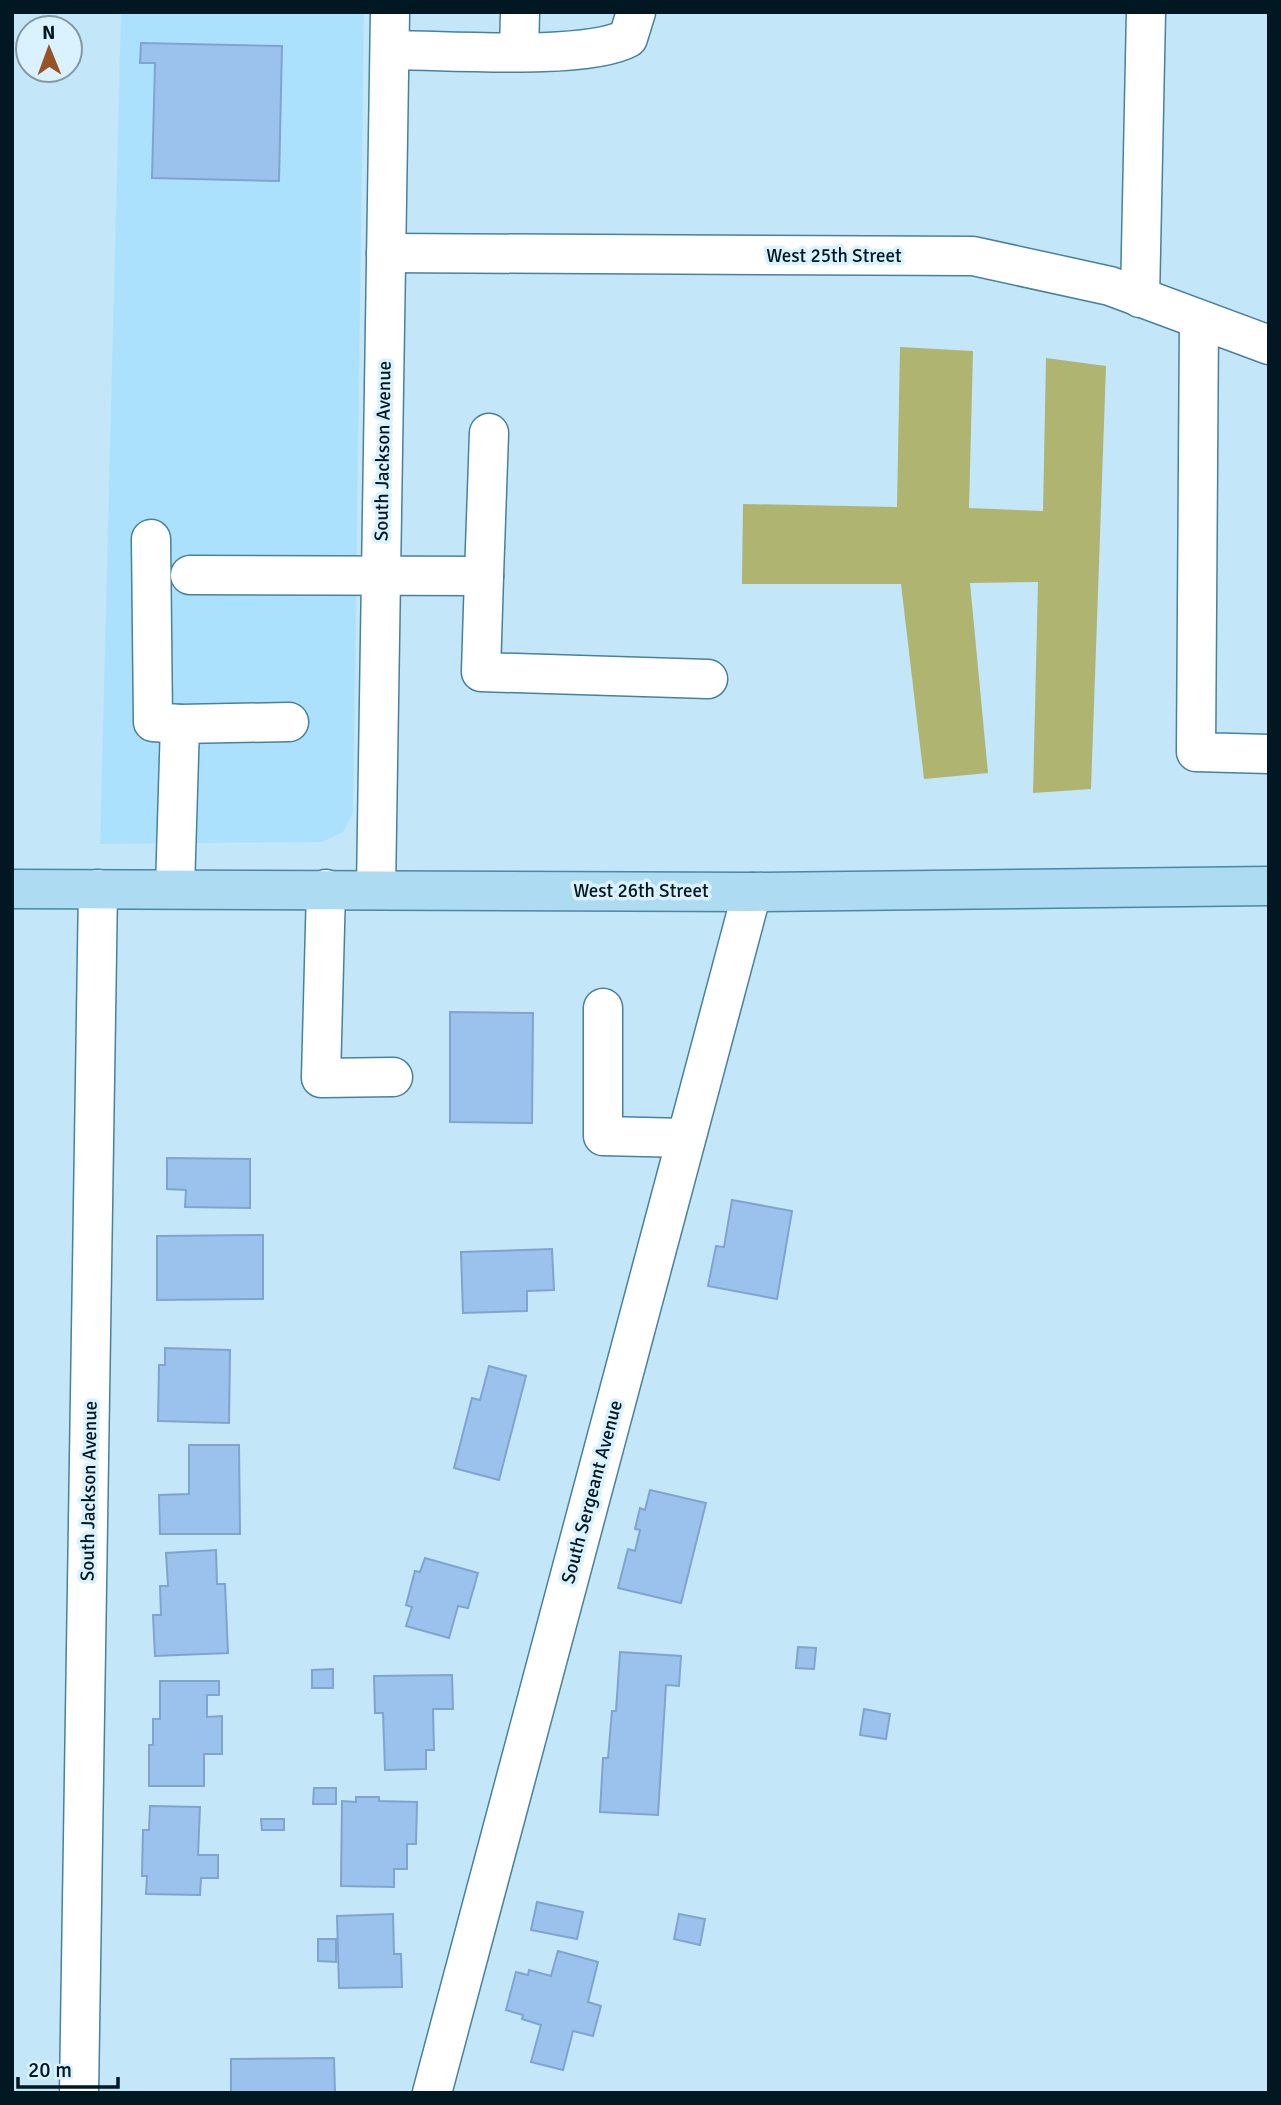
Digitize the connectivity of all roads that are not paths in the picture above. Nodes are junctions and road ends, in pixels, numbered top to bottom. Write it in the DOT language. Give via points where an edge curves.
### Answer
graph roads {
  1 [pos="390,12"];
  2 [pos="520,12"];
  3 [pos="636,12"];
  4 [pos="1146,12"];
  5 [pos="390,50"];
  6 [pos="519,52"];
  7 [pos="386,253"];
  8 [pos="1140,298"];
  9 [pos="1199,320"];
  10 [pos="1269,345"];
  11 [pos="489,433"];
  12 [pos="151,539"];
  13 [pos="190,575"];
  14 [pos="381,575"];
  15 [pos="484,576"];
  16 [pos="708,679"];
  17 [pos="289,722"];
  18 [pos="180,724"];
  19 [pos="1269,754"];
  20 [pos="1269,886"];
  21 [pos="12,888"];
  22 [pos="98,889"];
  23 [pos="175,889"];
  24 [pos="326,889"];
  25 [pos="376,889"];
  26 [pos="752,892"];
  27 [pos="603,1008"];
  28 [pos="393,1077"];
  29 [pos="686,1138"];
  30 [pos="79,2093"];
  31 [pos="432,2093"];
  1 -- 5 [label="street, South Jackson Avenue"];
  2 -- 6 [label="street"];
  3 -- 6 [label="street" via="628,38 604,47"];
  4 -- 8 [label="street"];
  5 -- 6 [label="street"];
  5 -- 7 [label="street, South Jackson Avenue"];
  7 -- 8 [label="street, West 25th Street" via="973,257 1110,286"];
  7 -- 14 [label="street, South Jackson Avenue"];
  8 -- 9 [label="street, West 25th Street"];
  9 -- 10 [label="street, West 25th Street"];
  9 -- 19 [label="street" via="1196,752"];
  11 -- 15 [label="street"];
  12 -- 18 [label="street" via="153,722"];
  13 -- 14 [label="street"];
  14 -- 15 [label="street"];
  14 -- 25 [label="street, South Jackson Avenue"];
  15 -- 16 [label="street" via="481,672"];
  17 -- 18 [label="street"];
  18 -- 23 [label="street"];
  20 -- 26 [label="main road, West 26th Street"];
  21 -- 22 [label="main road, West 26th Street"];
  22 -- 23 [label="main road, West 26th Street"];
  22 -- 30 [label="street, South Jackson Avenue"];
  23 -- 24 [label="main road, West 26th Street"];
  24 -- 25 [label="main road, West 26th Street"];
  24 -- 28 [label="street" via="321,1078"];
  25 -- 26 [label="main road, West 26th Street"];
  26 -- 29 [label="street, South Sergeant Avenue"];
  27 -- 29 [label="street" via="603,1136"];
  29 -- 31 [label="street, South Sergeant Avenue"];
}
